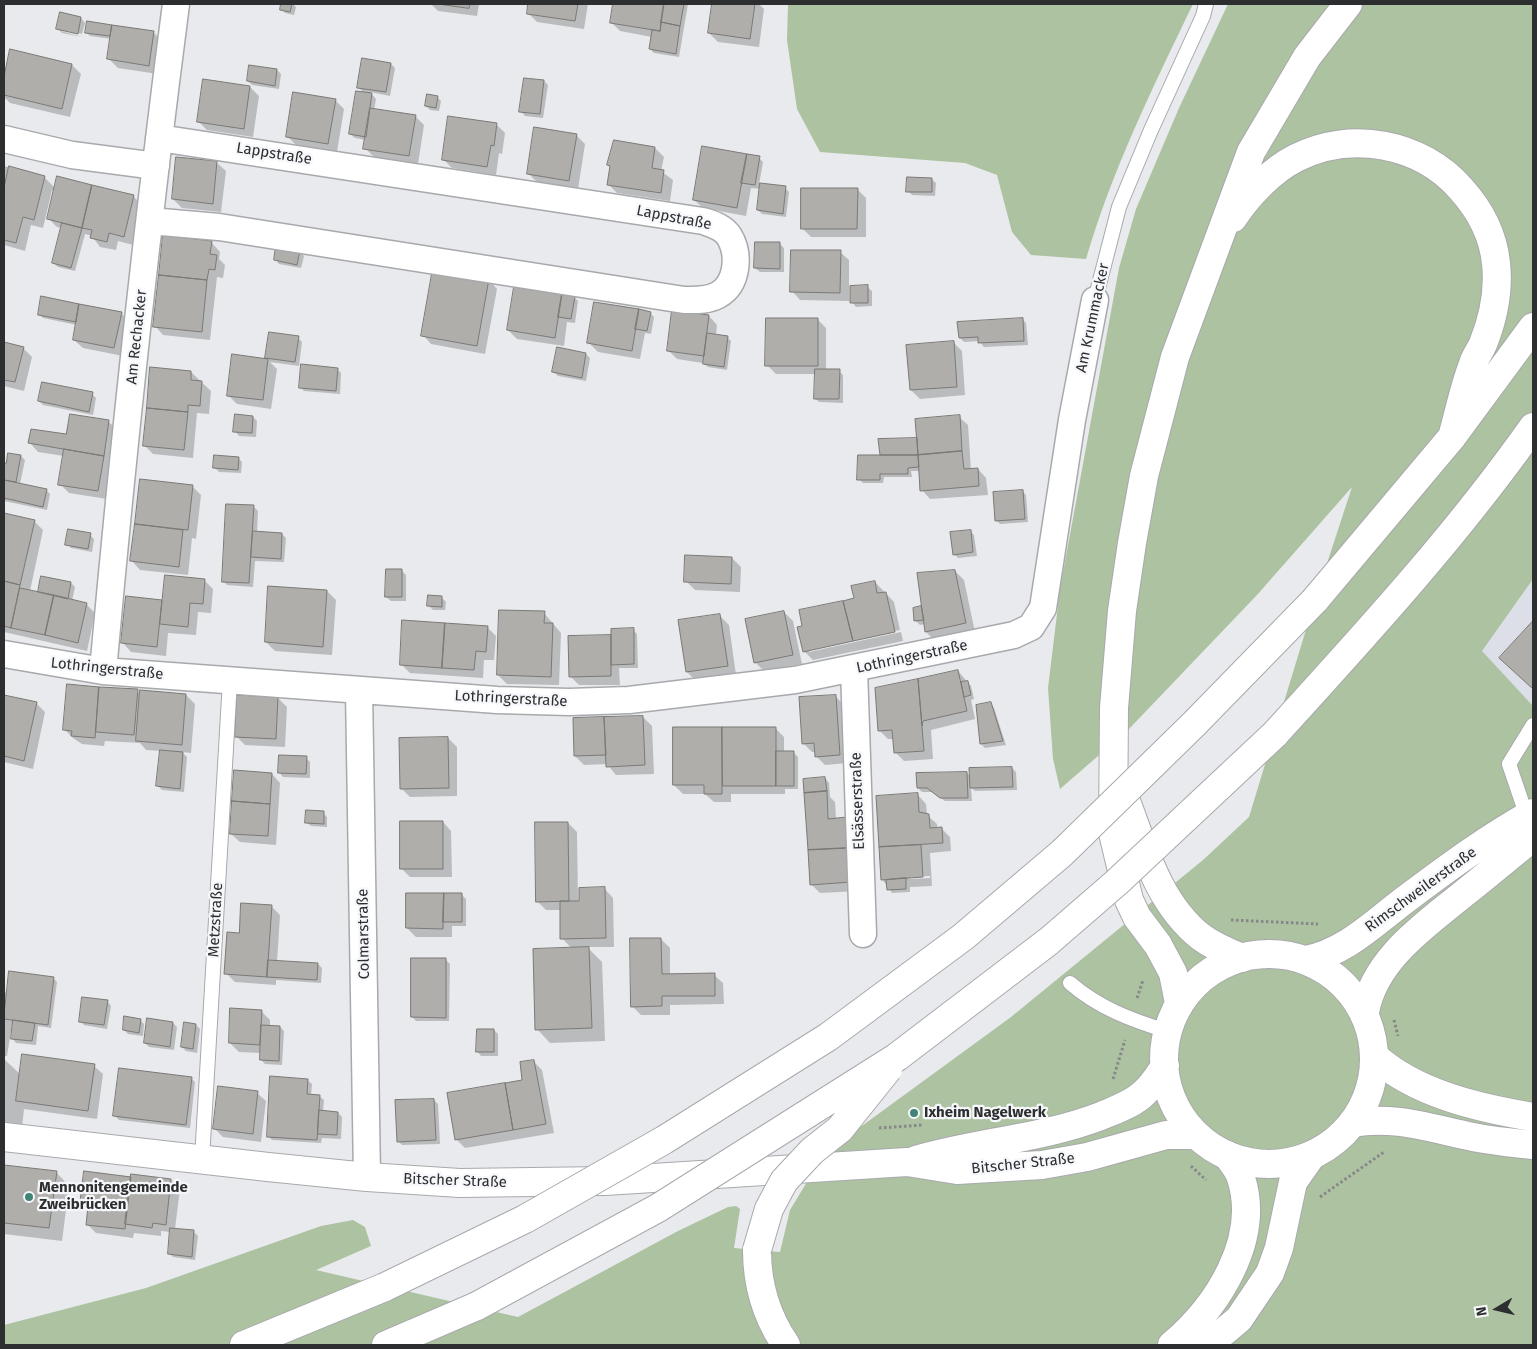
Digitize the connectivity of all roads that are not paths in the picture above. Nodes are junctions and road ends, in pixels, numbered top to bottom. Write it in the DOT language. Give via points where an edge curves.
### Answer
graph roads {
  1 [pos="176,4"];
  2 [pos="1206,4"];
  3 [pos="1348,4"];
  4 [pos="158,138"];
  5 [pos="4,139"];
  6 [pos="156,166"];
  7 [pos="150,220"];
  8 [pos="1210,258"];
  9 [pos="1096,300"];
  10 [pos="1533,327"];
  11 [pos="1533,427"];
  12 [pos="1452,437"];
  13 [pos="1014,636"];
  14 [pos="4,654"];
  15 [pos="854,669"];
  16 [pos="102,671"];
  17 [pos="230,680"];
  18 [pos="359,690"];
  19 [pos="1533,725"];
  20 [pos="1114,771"];
  21 [pos="1531,822"];
  22 [pos="863,934"];
  23 [pos="1242,958"];
  24 [pos="1306,960"];
  25 [pos="1070,982"];
  26 [pos="1180,1003"];
  27 [pos="1365,1012"];
  28 [pos="1167,1031"];
  29 [pos="1374,1056"];
  30 [pos="897,1057"];
  31 [pos="1165,1066"];
  32 [pos="1533,1117"];
  33 [pos="1352,1124"];
  34 [pos="1196,1135"];
  35 [pos="4,1137"];
  36 [pos="1533,1145"];
  37 [pos="1227,1155"];
  38 [pos="1312,1155"];
  39 [pos="202,1159"];
  40 [pos="907,1162"];
  41 [pos="367,1177"];
  42 [pos="244,1345"];
  43 [pos="386,1345"];
  44 [pos="786,1345"];
  45 [pos="1172,1345"];
  46 [pos="1208,1345"];
  1 -- 4 [label="street, Am Rechacker"];
  2 -- 9 [label="lane, Am Krummacker" via="1120,207"];
  3 -- 8 [label="main road" via="1307,58 1250,152"];
  4 -- 6 [label="street, Am Rechacker"];
  4 -- 7 [label="street, Lappstraße" via="703,221 719,227 728,235 735,250 736,266 730,282 719,295 705,300 684,300 219,227"];
  5 -- 6 [label="street" via="72,155"];
  6 -- 7 [label="street, Am Rechacker"];
  7 -- 16 [label="street, Am Rechacker"];
  8 -- 12 [label="main road" via="1227,227 1253,193 1283,166 1316,149 1356,143 1376,145 1414,154 1434,165 1452,179 1482,216 1496,262 1494,306"];
  8 -- 20 [label="main road" via="1175,358 1144,476 1122,611 1114,708"];
  9 -- 13 [label="street, Am Krummacker" via="1072,420 1042,608 1031,626"];
  10 -- 12 [label="main road"];
  11 -- 30 [label="main road, bridge" via="1391,606 1275,734 1116,884 1049,941"];
  12 -- 42 [label="main road, bridge" via="1315,600 1194,724 1062,852 963,937 828,1037 664,1140 525,1219 385,1287"];
  13 -- 15 [label="street, Lothringerstraße"];
  14 -- 16 [label="street, Lothringerstraße"];
  15 -- 18 [label="street, Lothringerstraße" via="795,680 629,700 506,700"];
  15 -- 22 [label="street, Elsässerstraße"];
  16 -- 17 [label="street, Lothringerstraße"];
  17 -- 18 [label="street, Lothringerstraße"];
  17 -- 39 [label="lane, Metzstraße"];
  18 -- 41 [label="street, Colmarstraße"];
  19 -- 21 [label="lane" via="1509,764"];
  20 -- 23 [label="main road" via="1157,881 1178,913 1211,944"];
  20 -- 26 [label="main road" via="1113,833 1119,865 1137,917 1173,973"];
  21 -- 24 [label="main road, Rimschweilerstraße" via="1426,884 1341,949"];
  21 -- 27 [label="main road, Rimschweilerstraße" via="1409,938 1372,988"];
  23 -- 24 [label="main road" via="1261,954"];
  23 -- 26 [label="main road" via="1206,976"];
  24 -- 27 [label="main road" via="1326,971"];
  25 -- 28 [label="lane" via="1092,1000 1130,1020"];
  26 -- 28 [label="main road"];
  27 -- 29 [label="main road"];
  28 -- 31 [label="main road"];
  29 -- 32 [label="main road" via="1398,1075 1418,1085 1462,1101"];
  29 -- 33 [label="main road" via="1372,1088"];
  30 -- 43 [label="main road, bridge" via="658,1208 477,1306"];
  30 -- 44 [label="main road, bridge" via="840,1129 812,1151 784,1180 768,1209 757,1250 760,1287 768,1311"];
  31 -- 34 [label="main road" via="1175,1104"];
  31 -- 40 [label="main road, Bitscher Straße" via="1143,1094 1126,1104 1056,1131 953,1149"];
  33 -- 36 [label="main road" via="1381,1120 1407,1122 1472,1137"];
  33 -- 38 [label="main road" via="1331,1145"];
  34 -- 37 [label="main road" via="1211,1148"];
  34 -- 40 [label="main road, Bitscher Straße" via="1166,1135 1078,1159 1042,1165 957,1170"];
  35 -- 39 [label="main road, Bitscher Straße"];
  37 -- 38 [label="main road" via="1268,1165"];
  37 -- 45 [label="main road" via="1241,1176 1245,1197 1244,1228 1238,1254 1208,1309"];
  38 -- 46 [label="main road" via="1293,1182 1279,1248 1270,1273 1239,1319"];
  39 -- 41 [label="main road, Bitscher Straße"];
  40 -- 41 [label="main road, Bitscher Straße" via="547,1184"];
}
